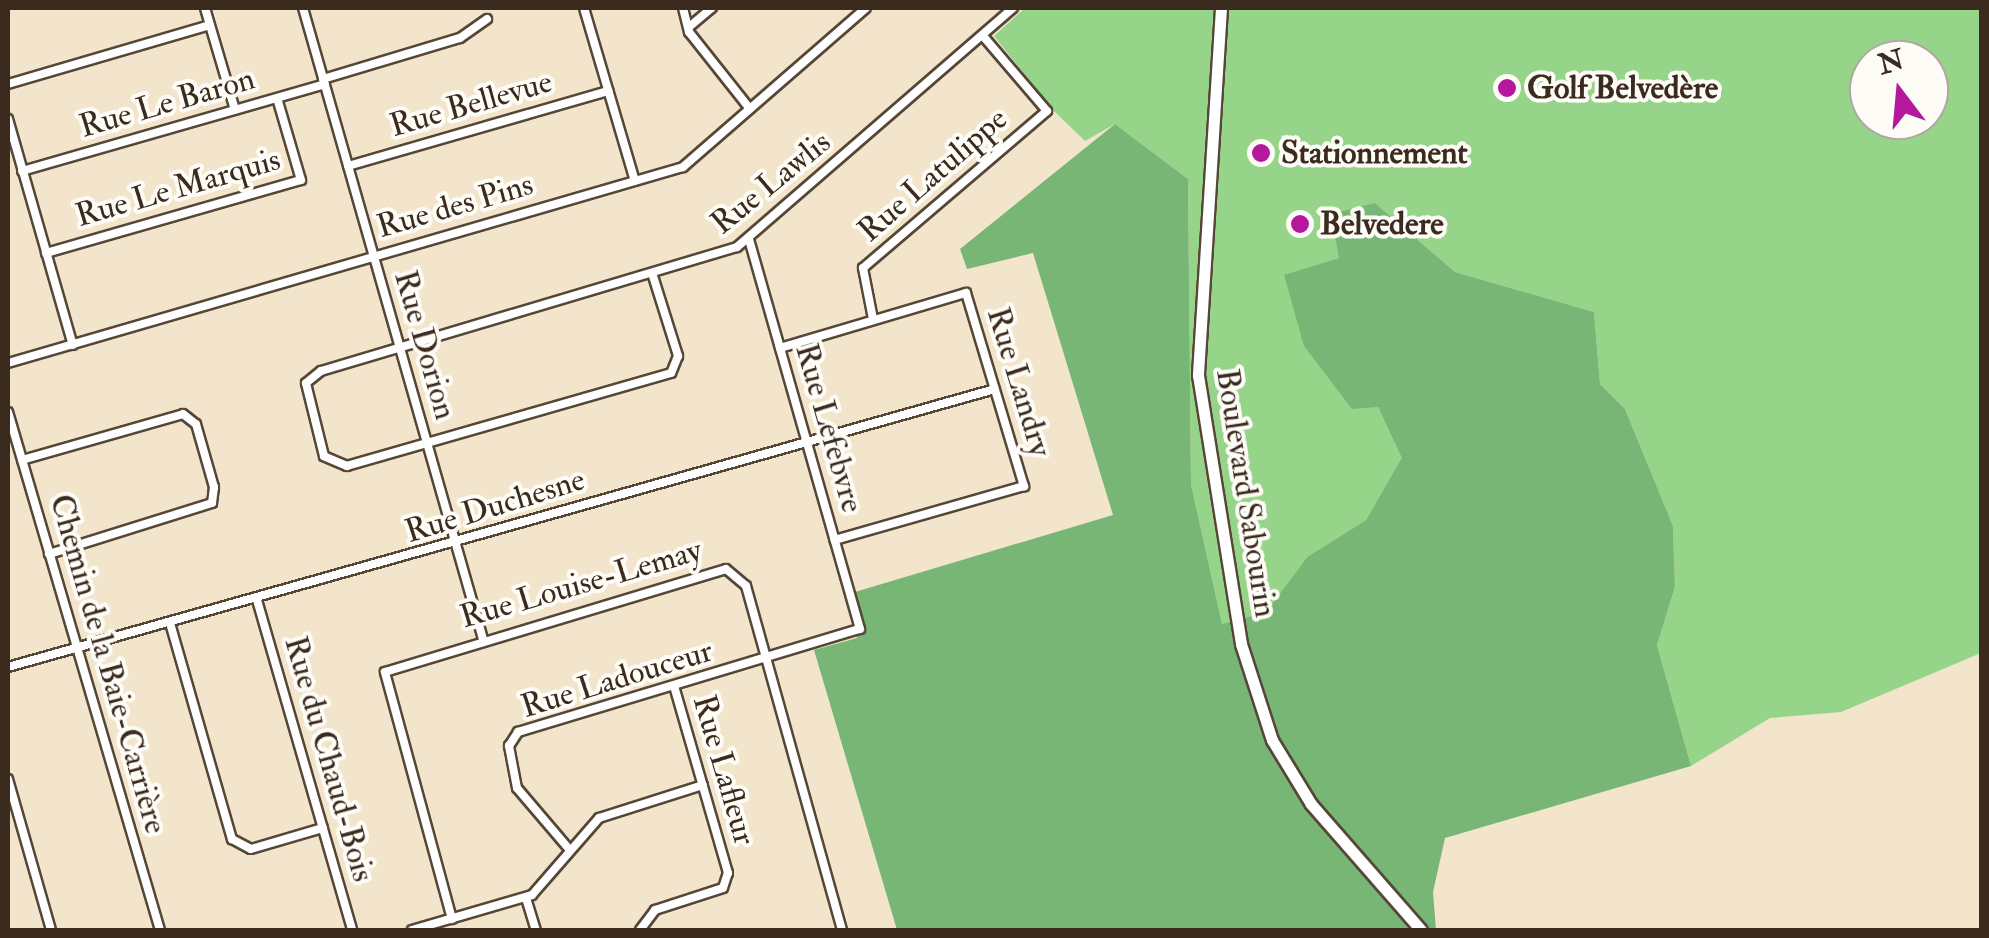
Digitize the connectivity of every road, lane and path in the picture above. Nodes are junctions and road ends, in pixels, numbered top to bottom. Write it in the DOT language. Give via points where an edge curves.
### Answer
graph roads {
  1 [pos="205,8"];
  2 [pos="303,8"];
  3 [pos="584,8"];
  4 [pos="683,8"];
  5 [pos="712,8"];
  6 [pos="866,8"];
  7 [pos="1013,8"];
  8 [pos="1221,8"];
  9 [pos="486,19"];
  10 [pos="210,25"];
  11 [pos="689,27"];
  12 [pos="983,36"];
  13 [pos="324,82"];
  14 [pos="8,84"];
  15 [pos="608,91"];
  16 [pos="277,98"];
  17 [pos="750,109"];
  18 [pos="235,110"];
  19 [pos="8,119"];
  20 [pos="348,166"];
  21 [pos="22,171"];
  22 [pos="635,181"];
  23 [pos="749,240"];
  24 [pos="46,253"];
  25 [pos="374,256"];
  26 [pos="654,276"];
  27 [pos="873,318"];
  28 [pos="72,344"];
  29 [pos="400,347"];
  30 [pos="780,348"];
  31 [pos="8,363"];
  32 [pos="996,389"];
  33 [pos="8,412"];
  34 [pos="807,442"];
  35 [pos="428,446"];
  36 [pos="22,460"];
  37 [pos="835,540"];
  38 [pos="456,544"];
  39 [pos="49,554"];
  40 [pos="257,600"];
  41 [pos="170,624"];
  42 [pos="860,629"];
  43 [pos="484,639"];
  44 [pos="78,650"];
  45 [pos="768,659"];
  46 [pos="8,668"];
  47 [pos="674,686"];
  48 [pos="8,779"];
  49 [pos="703,785"];
  50 [pos="322,828"];
  51 [pos="569,849"];
  52 [pos="526,898"];
  53 [pos="452,919"];
  54 [pos="51,930"];
  55 [pos="160,930"];
  56 [pos="352,930"];
  57 [pos="412,930"];
  58 [pos="536,930"];
  59 [pos="640,930"];
  60 [pos="842,930"];
  61 [pos="1421,930"];
  1 -- 10 [label="street"];
  2 -- 13 [label="street, Rue Dorion"];
  3 -- 15 [label="street"];
  4 -- 11 [label="street"];
  5 -- 11 [label="street"];
  6 -- 17 [label="street, Rue des Pins"];
  7 -- 12 [label="street, Rue Lawlis"];
  8 -- 61 [label="street, Boulevard Sabourin" via="1198,376 1242,644 1272,740 1311,804"];
  9 -- 13 [label="street, Rue Le Baron" via="460,38"];
  10 -- 14 [label="street"];
  10 -- 18 [label="street"];
  11 -- 17 [label="street"];
  12 -- 23 [label="street, Rue Lawlis"];
  12 -- 27 [label="street, Rue Latulippe" via="1046,110 862,268"];
  13 -- 16 [label="street, Rue Le Baron"];
  13 -- 20 [label="street, Rue Dorion"];
  15 -- 20 [label="street, Rue Bellevue"];
  15 -- 22 [label="street"];
  16 -- 18 [label="street, Rue Le Baron"];
  16 -- 24 [label="street, Rue Le Marquis" via="301,180"];
  17 -- 22 [label="street, Rue des Pins" via="683,167"];
  18 -- 21 [label="street, Rue Le Baron"];
  19 -- 21 [label="street"];
  20 -- 25 [label="street, Rue Dorion"];
  21 -- 24 [label="street"];
  22 -- 25 [label="street, Rue des Pins"];
  23 -- 26 [label="street, Rue Lawlis"];
  23 -- 30 [label="street, Rue Lefebvre"];
  24 -- 28 [label="street"];
  25 -- 28 [label="street, Rue des Pins"];
  25 -- 29 [label="street, Rue Dorion"];
  26 -- 29 [label="street, Rue Lawlis"];
  26 -- 35 [label="street" via="678,356 671,373"];
  27 -- 30 [label="street"];
  27 -- 32 [label="street, Rue Landry" via="966,293"];
  28 -- 31 [label="street, Rue des Pins"];
  29 -- 35 [label="street, Rue Dorion"];
  29 -- 35 [label="street, Rue Lawlis" via="306,383 324,456 348,466"];
  30 -- 34 [label="street, Rue Lefebvre"];
  32 -- 34 [label="street, Rue Duchesne"];
  32 -- 37 [label="street, Rue Landry" via="1024,486"];
  33 -- 36 [label="street, Chemin de la Baie-Carrière"];
  34 -- 37 [label="street, Rue Lefebvre"];
  34 -- 38 [label="street, Rue Duchesne"];
  35 -- 38 [label="street, Rue Dorion"];
  36 -- 39 [label="street, Chemin de la Baie-Carrière"];
  36 -- 39 [label="street" via="183,414 196,424 214,487 212,503"];
  37 -- 42 [label="street, Rue Lefebvre"];
  38 -- 40 [label="street, Rue Duchesne"];
  38 -- 43 [label="street, Rue Dorion"];
  39 -- 44 [label="street, Chemin de la Baie-Carrière"];
  40 -- 41 [label="street, Rue Duchesne"];
  40 -- 50 [label="street, Rue du Chaud-Bois"];
  41 -- 44 [label="street, Rue Duchesne"];
  41 -- 50 [label="street" via="232,839 251,849"];
  42 -- 45 [label="street, Rue Ladouceur"];
  43 -- 45 [label="street, Rue Louise-Lemay" via="726,570 746,586"];
  43 -- 53 [label="street, Rue Louise-Lemay" via="397,662 384,682"];
  44 -- 46 [label="street, Rue Duchesne"];
  44 -- 55 [label="street, Chemin de la Baie-Carrière"];
  45 -- 47 [label="street, Rue Ladouceur"];
  45 -- 60 [label="street, Rue Louise-Lemay"];
  47 -- 49 [label="street, Rue Lafleur"];
  47 -- 51 [label="street, Rue Ladouceur" via="518,732 509,746 517,788"];
  48 -- 54 [label="street"];
  49 -- 51 [label="street" via="600,818"];
  49 -- 59 [label="street, Rue Lafleur" via="728,873 723,888 655,910"];
  50 -- 56 [label="street, Rue du Chaud-Bois"];
  51 -- 52 [label="street"];
  52 -- 53 [label="street"];
  52 -- 58 [label="street"];
  53 -- 57 [label="street"];
}
